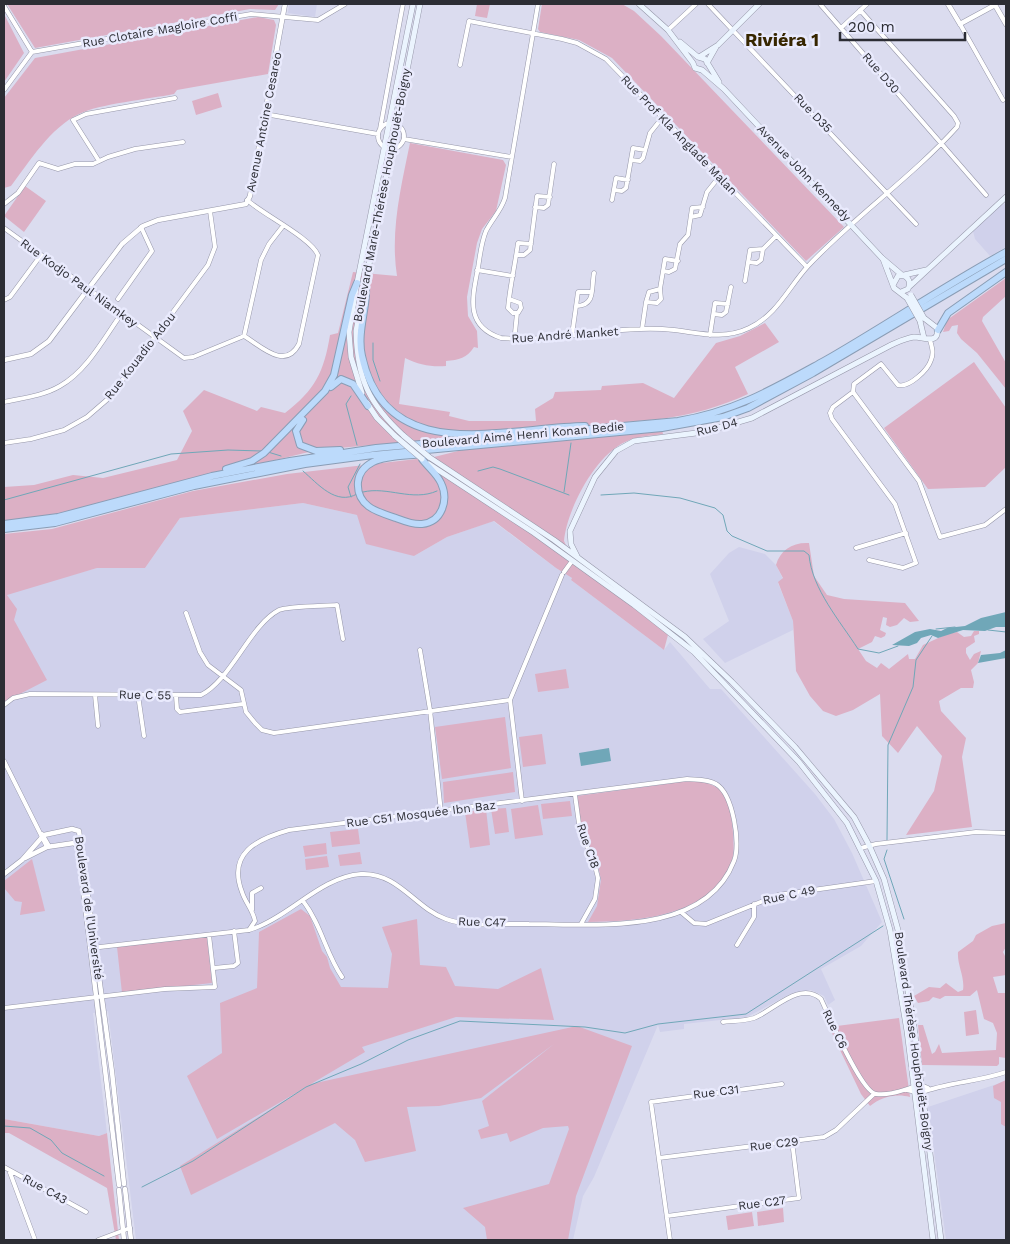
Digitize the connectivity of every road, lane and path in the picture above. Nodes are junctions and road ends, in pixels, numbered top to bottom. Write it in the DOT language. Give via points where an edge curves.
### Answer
graph roads {
  1 [pos="285,4"];
  2 [pos="345,4"];
  3 [pos="403,4"];
  4 [pos="413,4"];
  5 [pos="420,4"];
  6 [pos="538,4"];
  7 [pos="639,4"];
  8 [pos="696,4"];
  9 [pos="708,4"];
  10 [pos="759,4"];
  11 [pos="820,4"];
  12 [pos="866,4"];
  13 [pos="948,4"];
  14 [pos="996,4"];
  15 [pos="4,6"];
  16 [pos="860,10"];
  17 [pos="282,16"];
  18 [pos="960,24"];
  19 [pos="1006,24"];
  20 [pos="842,28"];
  21 [pos="733,30"];
  22 [pos="669,31"];
  23 [pos="533,34"];
  24 [pos="718,45"];
  25 [pos="32,52"];
  26 [pos="699,57"];
  27 [pos="693,62"];
  28 [pos="707,64"];
  29 [pos="460,65"];
  30 [pos="702,70"];
  31 [pos="724,89"];
  32 [pos="4,90"];
  33 [pos="175,98"];
  34 [pos="1003,100"];
  35 [pos="266,114"];
  36 [pos="662,118"];
  37 [pos="390,123"];
  38 [pos="396,124"];
  39 [pos="380,129"];
  40 [pos="378,134"];
  41 [pos="404,139"];
  42 [pos="183,142"];
  43 [pos="941,143"];
  44 [pos="385,148"];
  45 [pos="391,150"];
  46 [pos="645,150"];
  47 [pos="512,157"];
  48 [pos="631,160"];
  49 [pos="99,161"];
  50 [pos="554,164"];
  51 [pos="719,177"];
  52 [pos="628,180"];
  53 [pos="614,190"];
  54 [pos="887,192"];
  55 [pos="986,194"];
  56 [pos="550,197"];
  57 [pos="1006,198"];
  58 [pos="248,200"];
  59 [pos="612,200"];
  60 [pos="4,204"];
  61 [pos="535,207"];
  62 [pos="703,207"];
  63 [pos="210,211"];
  64 [pos="691,217"];
  65 [pos="853,224"];
  66 [pos="916,224"];
  67 [pos="283,226"];
  68 [pos="141,227"];
  69 [pos="4,228"];
  70 [pos="776,236"];
  71 [pos="531,244"];
  72 [pos="763,250"];
  73 [pos="1006,252"];
  74 [pos="517,254"];
  75 [pos="40,255"];
  76 [pos="882,258"];
  77 [pos="1006,259"];
  78 [pos="678,261"];
  79 [pos="748,262"];
  80 [pos="807,267"];
  81 [pos="477,270"];
  82 [pos="926,270"];
  83 [pos="664,271"];
  84 [pos="594,272"];
  85 [pos="1006,272"];
  86 [pos="903,275"];
  87 [pos="513,276"];
  88 [pos="365,281"];
  89 [pos="745,281"];
  90 [pos="357,283"];
  91 [pos="893,285"];
  92 [pos="731,287"];
  93 [pos="909,287"];
  94 [pos="660,289"];
  95 [pos="88,290"];
  96 [pos="590,292"];
  97 [pos="901,292"];
  98 [pos="909,297"];
  99 [pos="118,299"];
  100 [pos="509,299"];
  101 [pos="4,300"];
  102 [pos="646,302"];
  103 [pos="728,304"];
  104 [pos="577,306"];
  105 [pos="122,313"];
  106 [pos="517,313"];
  107 [pos="714,314"];
  108 [pos="922,319"];
  109 [pos="930,323"];
  110 [pos="922,327"];
  111 [pos="642,329"];
  112 [pos="938,330"];
  113 [pos="515,333"];
  114 [pos="572,335"];
  115 [pos="710,335"];
  116 [pos="244,336"];
  117 [pos="155,337"];
  118 [pos="924,338"];
  119 [pos="930,340"];
  120 [pos="4,360"];
  121 [pos="853,392"];
  122 [pos="4,402"];
  123 [pos="368,406"];
  124 [pos="624,425"];
  125 [pos="4,443"];
  126 [pos="468,447"];
  127 [pos="376,448"];
  128 [pos="425,458"];
  129 [pos="291,463"];
  130 [pos="212,476"];
  131 [pos="1006,509"];
  132 [pos="4,524"];
  133 [pos="4,530"];
  134 [pos="906,533"];
  135 [pos="856,548"];
  136 [pos="578,558"];
  137 [pos="869,560"];
  138 [pos="572,561"];
  139 [pos="186,613"];
  140 [pos="344,639"];
  141 [pos="420,650"];
  142 [pos="222,676"];
  143 [pos="95,695"];
  144 [pos="138,695"];
  145 [pos="176,696"];
  146 [pos="510,700"];
  147 [pos="243,704"];
  148 [pos="4,705"];
  149 [pos="430,710"];
  150 [pos="98,726"];
  151 [pos="144,736"];
  152 [pos="4,761"];
  153 [pos="687,779"];
  154 [pos="575,795"];
  155 [pos="522,801"];
  156 [pos="441,812"];
  157 [pos="1006,833"];
  158 [pos="42,835"];
  159 [pos="870,845"];
  160 [pos="48,846"];
  161 [pos="861,848"];
  162 [pos="22,860"];
  163 [pos="4,874"];
  164 [pos="876,881"];
  165 [pos="261,888"];
  166 [pos="303,901"];
  167 [pos="88,904"];
  168 [pos="754,904"];
  169 [pos="252,912"];
  170 [pos="680,912"];
  171 [pos="581,924"];
  172 [pos="249,930"];
  173 [pos="234,932"];
  174 [pos="209,934"];
  175 [pos="736,945"];
  176 [pos="94,948"];
  177 [pos="214,968"];
  178 [pos="342,977"];
  179 [pos="102,996"];
  180 [pos="96,997"];
  181 [pos="4,1008"];
  182 [pos="104,1012"];
  183 [pos="98,1013"];
  184 [pos="723,1022"];
  185 [pos="1006,1072"];
  186 [pos="782,1084"];
  187 [pos="921,1085"];
  188 [pos="914,1087"];
  189 [pos="928,1088"];
  190 [pos="906,1090"];
  191 [pos="922,1092"];
  192 [pos="915,1093"];
  193 [pos="874,1094"];
  194 [pos="792,1141"];
  195 [pos="659,1158"];
  196 [pos="122,1166"];
  197 [pos="116,1167"];
  198 [pos="6,1168"];
  199 [pos="119,1189"];
  200 [pos="125,1189"];
  201 [pos="86,1212"];
  202 [pos="667,1216"];
  203 [pos="130,1228"];
  204 [pos="124,1229"];
  205 [pos="35,1240"];
  206 [pos="98,1240"];
  207 [pos="124,1240"];
  208 [pos="132,1240"];
  209 [pos="670,1240"];
  210 [pos="933,1240"];
  211 [pos="941,1240"];
  1 -- 17 [label="street, Avenue Antoine Cesareo"];
  2 -- 17 [label="street, Rue Clotaire Magloire Coffi" via="318,20"];
  3 -- 39 [label="street"];
  4 -- 37 [label="main road, Boulevard Marie-Thérèse Houphouët-Boigny"];
  5 -- 38 [label="main road, Boulevard Marie-Thérèse Houphouët-Boigny"];
  6 -- 23 [label="street, Rue André Manket"];
  7 -- 22 [label="main road, Avenue John Kennedy"];
  8 -- 22 [label="street"];
  9 -- 21 [label="street, Rue D35"];
  10 -- 21 [label="main road"];
  11 -- 20 [label="street, Rue D30"];
  12 -- 16 [label="street"];
  13 -- 18 [label="street"];
  14 -- 18 [label="street"];
  14 -- 19 [label="street"];
  15 -- 25 [label="street"];
  16 -- 20 [label="street"];
  16 -- 43 [label="street" via="957,120 957,127"];
  17 -- 25 [label="street, Rue Clotaire Magloire Coffi" via="251,14"];
  17 -- 35 [label="street, Avenue Antoine Cesareo"];
  18 -- 34 [label="street"];
  20 -- 43 [label="street, Rue D30"];
  21 -- 24 [label="main road"];
  21 -- 54 [label="street, Rue D35"];
  22 -- 26 [label="main road, Avenue John Kennedy"];
  22 -- 27 [label="main road, Avenue John Kennedy"];
  23 -- 29 [label="street, Rue Prof Kla Anglade Malan" via="469,21"];
  23 -- 36 [label="street, Rue Prof Kla Anglade Malan" via="577,43 606,59"];
  23 -- 47 [label="street, Rue André Manket"];
  24 -- 26 [label="main road"];
  24 -- 28 [label="main road"];
  25 -- 32 [label="street"];
  26 -- 27 [label="main road"];
  26 -- 28 [label="main road, Avenue John Kennedy"];
  27 -- 30 [label="main road, Avenue John Kennedy" via="695,69"];
  28 -- 30 [label="main road"];
  28 -- 31 [label="main road, Avenue John Kennedy"];
  30 -- 31 [label="main road, Avenue John Kennedy"];
  31 -- 65 [label="main road, Avenue John Kennedy"];
  33 -- 49 [label="street" via="86,114 73,120"];
  35 -- 40 [label="street"];
  35 -- 58 [label="street, Avenue Antoine Cesareo"];
  36 -- 46 [label="street" via="650,132"];
  36 -- 51 [label="street, Rue Prof Kla Anglade Malan"];
  37 -- 38 [label="street"];
  37 -- 39 [label="street"];
  37 -- 44 [label="main road, Boulevard Marie-Thérèse Houphouët-Boigny"];
  38 -- 41 [label="street" via="403,130"];
  38 -- 45 [label="main road, Boulevard Marie-Thérèse Houphouët-Boigny"];
  39 -- 40 [label="street"];
  40 -- 44 [label="street"];
  41 -- 45 [label="street" via="402,144"];
  41 -- 47 [label="street"];
  42 -- 49 [label="street" via="128,151"];
  43 -- 54 [label="street"];
  43 -- 55 [label="street, Rue D30"];
  44 -- 45 [label="street"];
  44 -- 90 [label="main road, Boulevard Marie-Thérèse Houphouët-Boigny"];
  45 -- 88 [label="main road, Boulevard Marie-Thérèse Houphouët-Boigny"];
  46 -- 48 [label="street" via="642,160"];
  46 -- 48 [label="street" via="633,148"];
  47 -- 81 [label="street, Rue André Manket" via="505,198 484,238"];
  48 -- 52 [label="street"];
  49 -- 60 [label="street" via="56,169 39,163 18,193"];
  50 -- 56 [label="street"];
  51 -- 62 [label="street" via="707,192"];
  51 -- 70 [label="street, Rue Prof Kla Anglade Malan"];
  52 -- 53 [label="street" via="624,190"];
  52 -- 53 [label="street" via="616,178"];
  53 -- 59 [label="street"];
  54 -- 65 [label="street"];
  54 -- 66 [label="street, Rue D35"];
  56 -- 61 [label="street" via="546,207"];
  56 -- 61 [label="street" via="538,195"];
  57 -- 82 [label="main road"];
  58 -- 63 [label="street, Avenue Antoine Cesareo" via="241,206"];
  58 -- 67 [label="street"];
  61 -- 71 [label="street"];
  62 -- 64 [label="street" via="700,215"];
  62 -- 64 [label="street" via="692,207"];
  63 -- 68 [label="street, Avenue Antoine Cesareo" via="158,220"];
  63 -- 117 [label="street, Rue Kouadio Adou" via="215,247 212,258"];
  64 -- 78 [label="street" via="688,235 680,244"];
  65 -- 76 [label="main road, Avenue John Kennedy"];
  65 -- 80 [label="street, Rue André Manket"];
  67 -- 116 [label="street" via="261,260"];
  67 -- 116 [label="street" via="316,250 319,258 299,344 292,355 280,357"];
  68 -- 95 [label="street, Avenue Antoine Cesareo" via="127,238"];
  68 -- 99 [label="street" via="151,245 151,254"];
  69 -- 75 [label="street, Rue Kodjo Paul Niamkey"];
  70 -- 72 [label="street"];
  70 -- 80 [label="street, Rue Prof Kla Anglade Malan"];
  71 -- 74 [label="street" via="528,253"];
  71 -- 74 [label="street" via="519,242"];
  72 -- 79 [label="street" via="761,260"];
  72 -- 79 [label="street" via="750,250"];
  73 -- 124 [label="highway, Boulevard Aimé Henri Konan Bedie" via="746,403 702,417"];
  74 -- 87 [label="street"];
  75 -- 95 [label="street, Rue Kodjo Paul Niamkey"];
  75 -- 101 [label="street" via="10,297"];
  76 -- 86 [label="main road, Avenue John Kennedy"];
  76 -- 91 [label="main road, Avenue John Kennedy"];
  77 -- 126 [label="highway, Boulevard Aimé Henri Konan Bedie" via="821,368 748,408 723,417 678,426"];
  78 -- 83 [label="street" via="673,271"];
  78 -- 83 [label="street" via="666,259"];
  79 -- 89 [label="street"];
  80 -- 115 [label="street, Rue André Manket" via="780,304 760,322 742,331"];
  81 -- 87 [label="street"];
  81 -- 114 [label="street, Rue André Manket" via="472,306 476,320 487,332 511,339"];
  82 -- 86 [label="main road"];
  82 -- 93 [label="main road"];
  83 -- 94 [label="street"];
  84 -- 96 [label="street"];
  85 -- 112 [label="highway" via="948,313"];
  86 -- 91 [label="main road" via="896,277"];
  86 -- 93 [label="main road, Avenue John Kennedy" via="910,281"];
  87 -- 100 [label="street"];
  88 -- 124 [label="highway" via="367,288 360,332 365,368 377,393 407,421 429,431 455,435"];
  88 -- 128 [label="main road, Boulevard Marie-Thérèse Houphouët-Boigny, bridge" via="356,331 359,369 364,385 375,406"];
  90 -- 123 [label="main road, Boulevard Marie-Thérèse Houphouët-Boigny" via="350,345 357,380"];
  90 -- 130 [label="highway" via="330,383 264,453"];
  91 -- 97 [label="main road, Avenue John Kennedy"];
  92 -- 103 [label="street"];
  93 -- 97 [label="main road"];
  93 -- 98 [label="main road, Avenue John Kennedy"];
  94 -- 102 [label="street" via="650,290"];
  94 -- 102 [label="street" via="659,302"];
  95 -- 105 [label="street, Rue Kodjo Paul Niamkey"];
  95 -- 120 [label="street, Avenue Antoine Cesareo" via="44,346 31,354"];
  96 -- 104 [label="street" via="589,303"];
  96 -- 104 [label="street" via="579,292"];
  97 -- 98 [label="main road, Avenue John Kennedy"];
  98 -- 108 [label="main road, Avenue John Kennedy, bridge"];
  100 -- 106 [label="street" via="509,310"];
  100 -- 106 [label="street" via="520,303"];
  102 -- 111 [label="street"];
  103 -- 107 [label="street" via="724,314"];
  103 -- 107 [label="street" via="716,302"];
  104 -- 114 [label="street"];
  105 -- 117 [label="street, Rue Kodjo Paul Niamkey"];
  105 -- 122 [label="street" via="82,369 70,379 37,395"];
  106 -- 113 [label="street"];
  107 -- 115 [label="street"];
  108 -- 109 [label="main road, Avenue John Kennedy"];
  108 -- 110 [label="main road, Avenue John Kennedy"];
  109 -- 110 [label="main road"];
  109 -- 112 [label="main road"];
  110 -- 118 [label="main road"];
  111 -- 114 [label="street, Rue André Manket"];
  111 -- 115 [label="street, Rue André Manket"];
  112 -- 119 [label="main road"];
  116 -- 117 [label="street, Rue Kodjo Paul Niamkey" via="189,358"];
  117 -- 125 [label="street, Rue Kouadio Adou" via="109,398 87,417 64,430"];
  118 -- 119 [label="main road, Rue D4"];
  118 -- 136 [label="main road, Rue D4" via="905,339 891,345 752,418 704,432 644,439 624,446 604,463 580,508 570,538"];
  119 -- 121 [label="street" via="933,353 930,364 908,384 898,385 881,364 854,384"];
  121 -- 131 [label="street" via="919,481 940,537 984,525"];
  121 -- 134 [label="street" via="830,413 895,504"];
  123 -- 127 [label="highway" via="353,384 337,381 298,425 296,438 305,448 316,451"];
  123 -- 128 [label="main road, Boulevard Marie-Thérèse Houphouët-Boigny, bridge" via="395,436"];
  124 -- 127 [label="highway, Boulevard Aimé Henri Konan Bedie"];
  126 -- 128 [label="highway" via="375,461 358,479 359,493 365,505 376,512 412,523 429,522 442,509 445,496"];
  126 -- 129 [label="highway, Boulevard Aimé Henri Konan Bedie"];
  127 -- 129 [label="highway, Boulevard Aimé Henri Konan Bedie"];
  128 -- 136 [label="main road, Boulevard Marie-Thérèse Houphouët-Boigny"];
  128 -- 138 [label="main road, Boulevard Marie-Thérèse Houphouët-Boigny"];
  129 -- 130 [label="highway, Boulevard Aimé Henri Konan Bedie"];
  129 -- 133 [label="highway, Boulevard Aimé Henri Konan Bedie" via="55,523"];
  130 -- 132 [label="highway, Boulevard Aimé Henri Konan Bedie" via="58,517"];
  134 -- 135 [label="street"];
  134 -- 137 [label="street" via="916,561 914,565 903,568"];
  136 -- 159 [label="main road, Boulevard Marie-Thérèse Houphouët-Boigny" via="665,621 709,659 836,794"];
  138 -- 146 [label="street" via="563,574"];
  138 -- 161 [label="main road, Boulevard Marie-Thérèse Houphouët-Boigny" via="640,609 702,659 800,762 847,823"];
  139 -- 142 [label="street" via="200,652 208,665"];
  140 -- 142 [label="street, Rue C 55" via="337,605 280,610 259,628"];
  141 -- 149 [label="street"];
  142 -- 145 [label="street, Rue C 55" via="201,695"];
  142 -- 147 [label="street" via="241,690"];
  143 -- 144 [label="street, Rue C 55"];
  143 -- 148 [label="street, Rue C 55" via="30,694 14,698"];
  143 -- 150 [label="street"];
  144 -- 145 [label="street, Rue C 55"];
  144 -- 151 [label="street"];
  145 -- 147 [label="street" via="180,712"];
  146 -- 149 [label="street"];
  146 -- 155 [label="street"];
  147 -- 149 [label="street" via="262,730 274,733"];
  149 -- 156 [label="street"];
  152 -- 158 [label="street"];
  153 -- 154 [label="street, Rue C51 Mosquée Ibn Baz"];
  153 -- 170 [label="street, Rue C47" via="710,781 725,791 732,808 736,857 726,880 700,902"];
  154 -- 155 [label="street, Rue C51 Mosquée Ibn Baz"];
  154 -- 171 [label="street, Rue C18" via="580,831 598,878 595,899"];
  155 -- 156 [label="street, Rue C51 Mosquée Ibn Baz"];
  156 -- 169 [label="street, Rue C51 Mosquée Ibn Baz" via="289,830 264,838 243,854 239,867 239,883"];
  157 -- 159 [label="street" via="976,832"];
  158 -- 160 [label="street"];
  158 -- 162 [label="street"];
  158 -- 167 [label="street, Boulevard de l'Université" via="72,829 79,831"];
  159 -- 161 [label="street"];
  159 -- 187 [label="main road, Boulevard Thérèse Houphouët-Boigny" via="884,879 898,930"];
  160 -- 162 [label="street, Boulevard de l'Université"];
  160 -- 167 [label="street, Boulevard de l'Université" via="77,845"];
  161 -- 164 [label="main road, Boulevard Thérèse Houphouët-Boigny"];
  162 -- 163 [label="street"];
  164 -- 168 [label="street, Rue C 49" via="778,895"];
  164 -- 188 [label="main road, Boulevard Thérèse Houphouët-Boigny" via="886,912 898,973"];
  165 -- 169 [label="street" via="251,896"];
  166 -- 171 [label="street, Rue C47" via="336,880 368,874 398,884 432,912 455,922"];
  166 -- 172 [label="street, Rue C47"];
  166 -- 178 [label="street" via="313,914"];
  167 -- 176 [label="street, Boulevard de l'Université"];
  168 -- 170 [label="street, Rue C 49" via="706,924 694,923"];
  168 -- 175 [label="street" via="754,917"];
  169 -- 172 [label="street" via="255,920"];
  170 -- 171 [label="street, Rue C47" via="638,923"];
  172 -- 173 [label="street, Rue C47"];
  173 -- 174 [label="street, Rue C47"];
  173 -- 177 [label="street" via="238,963"];
  174 -- 176 [label="street, Rue C47"];
  174 -- 177 [label="street"];
  176 -- 179 [label="street, Boulevard de l'Université"];
  176 -- 180 [label="street, Boulevard de l'Université"];
  177 -- 179 [label="street" via="215,987"];
  179 -- 180 [label="street"];
  179 -- 182 [label="street, Boulevard de l'Université"];
  180 -- 181 [label="street"];
  180 -- 183 [label="street, Boulevard de l'Université"];
  182 -- 183 [label="street"];
  182 -- 196 [label="street, Boulevard de l'Université"];
  183 -- 197 [label="street, Boulevard de l'Université"];
  184 -- 193 [label="street, Rue C6" via="756,1017 792,996 817,996 866,1088"];
  185 -- 189 [label="street" via="971,1082"];
  186 -- 195 [label="street, Rue C31" via="651,1102"];
  187 -- 188 [label="street"];
  187 -- 189 [label="street"];
  187 -- 191 [label="main road, Boulevard Thérèse Houphouët-Boigny"];
  188 -- 190 [label="street"];
  188 -- 192 [label="main road, Boulevard Thérèse Houphouët-Boigny"];
  189 -- 191 [label="street"];
  190 -- 192 [label="street"];
  190 -- 193 [label="street"];
  191 -- 192 [label="street"];
  191 -- 211 [label="main road, Boulevard Thérèse Houphouët-Boigny"];
  192 -- 210 [label="main road, Boulevard Thérèse Houphouët-Boigny"];
  193 -- 194 [label="street, Rue C29" via="829,1135"];
  194 -- 195 [label="street, Rue C29"];
  194 -- 202 [label="street, Rue C27" via="799,1198"];
  195 -- 202 [label="street"];
  196 -- 197 [label="street"];
  196 -- 200 [label="street, Boulevard de l'Université"];
  197 -- 199 [label="street, Boulevard de l'Université"];
  198 -- 201 [label="street, Rue C43"];
  198 -- 205 [label="street"];
  199 -- 200 [label="street"];
  199 -- 204 [label="street, Boulevard de l'Université"];
  200 -- 203 [label="street, Boulevard de l'Université"];
  202 -- 209 [label="street"];
  203 -- 204 [label="street"];
  203 -- 208 [label="street, Boulevard de l'Université"];
  204 -- 206 [label="street"];
  204 -- 207 [label="street, Boulevard de l'Université"];
}
